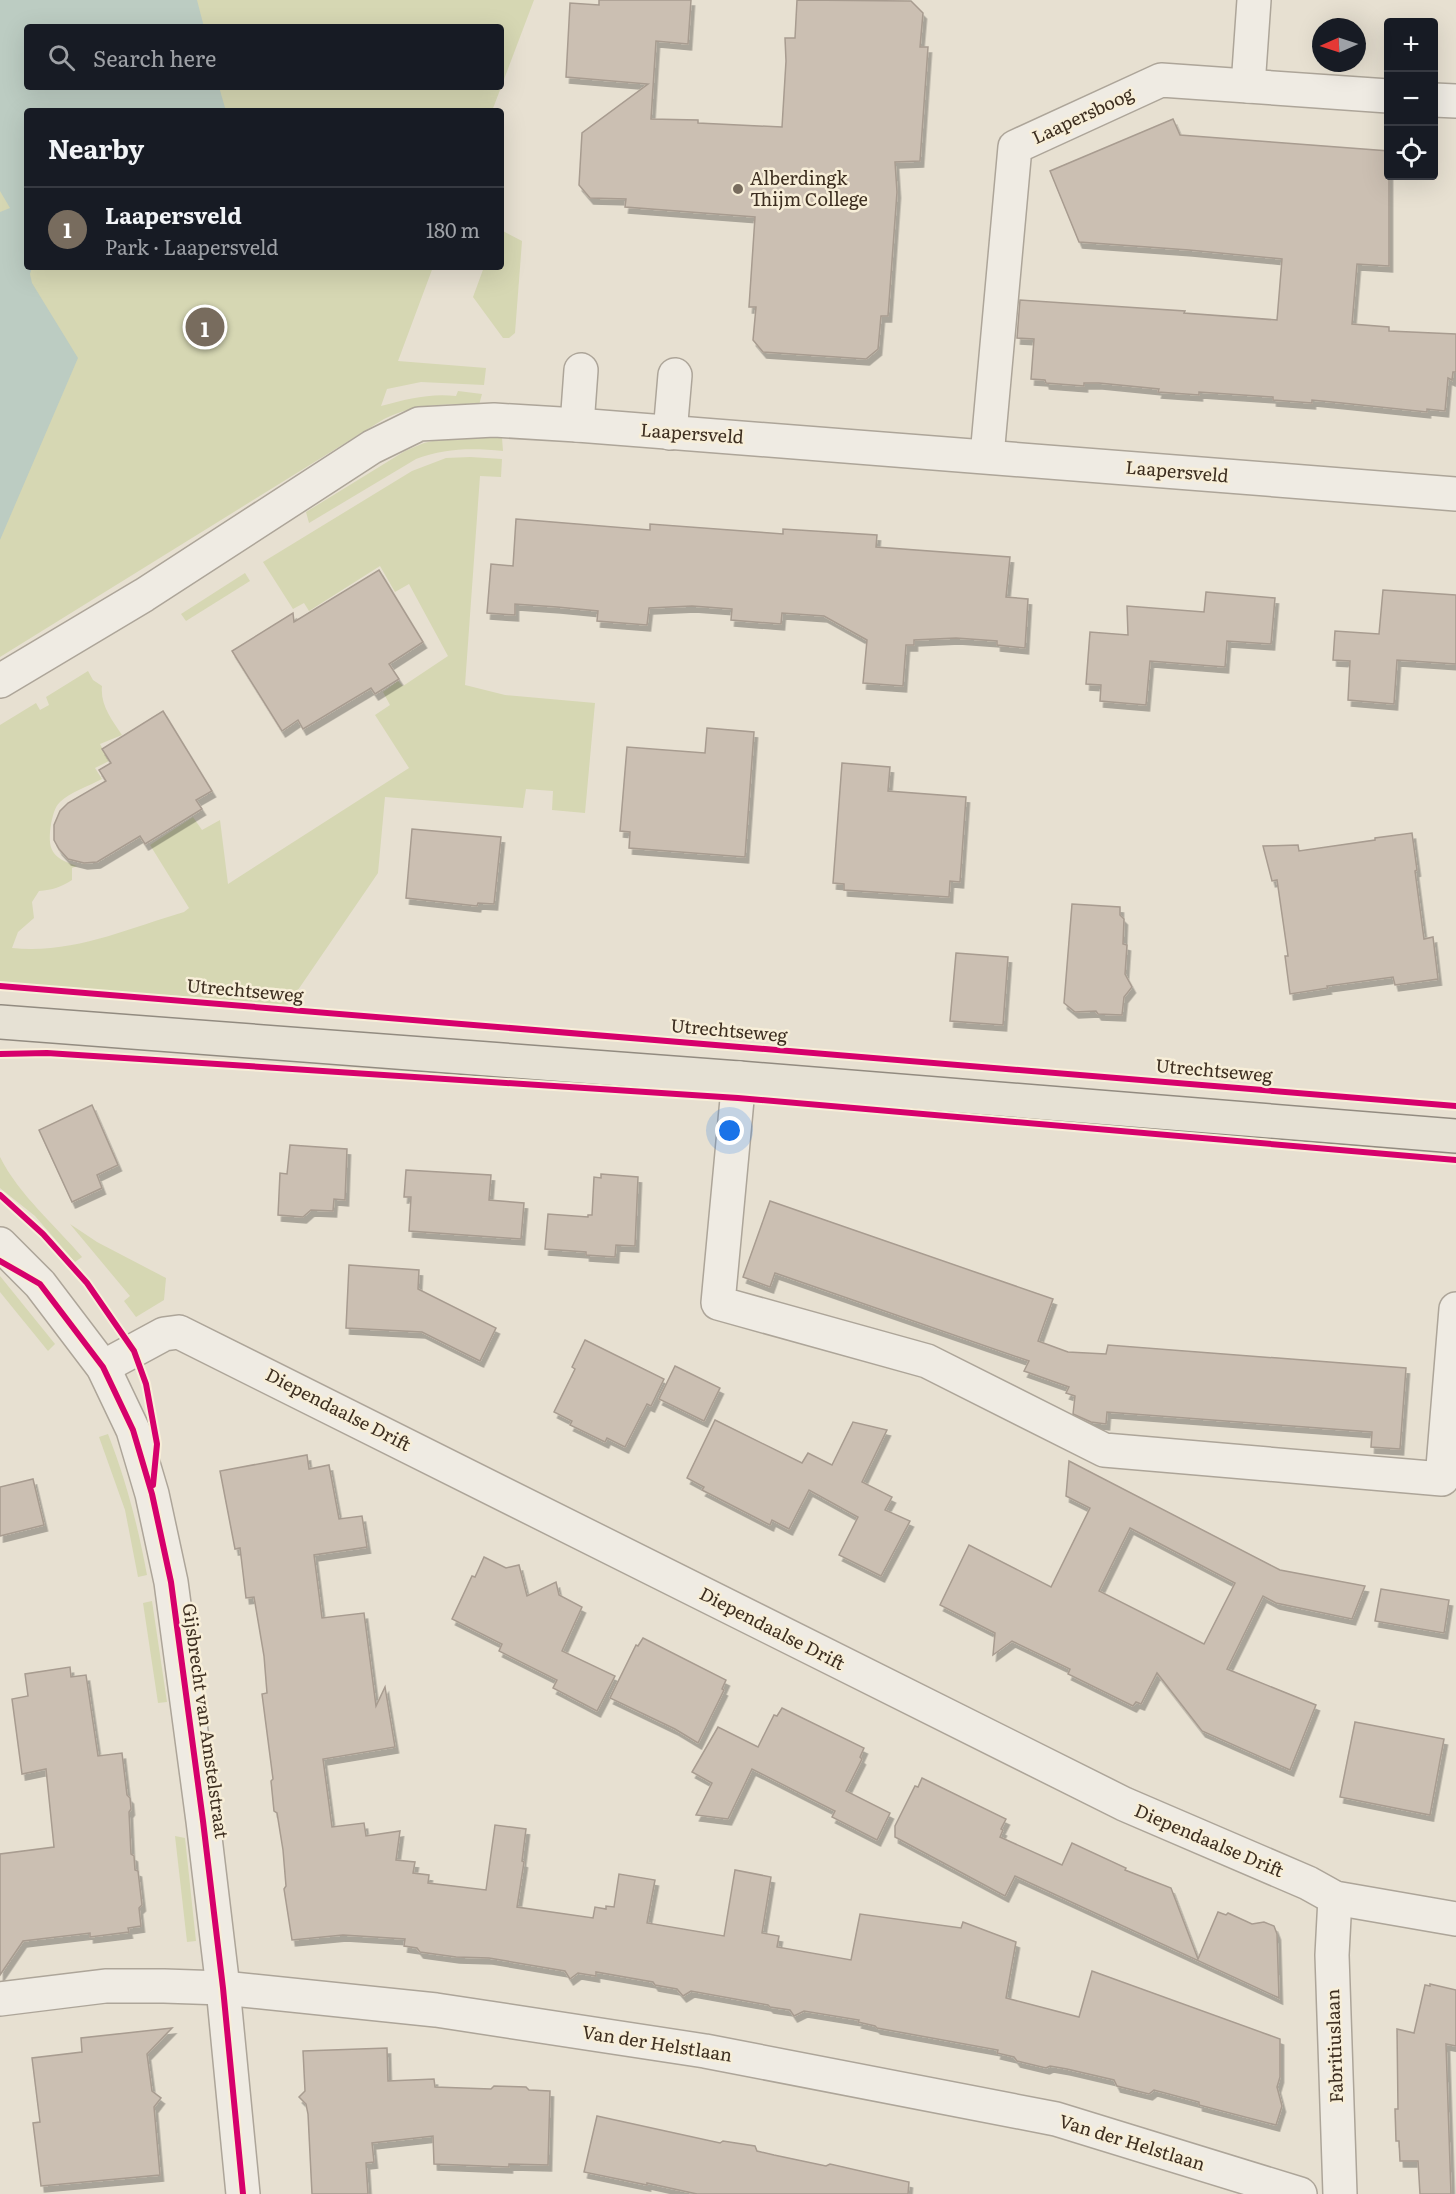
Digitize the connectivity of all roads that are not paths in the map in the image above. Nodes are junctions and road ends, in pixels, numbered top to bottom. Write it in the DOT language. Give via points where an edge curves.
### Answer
graph roads {
  1 [pos="1254,0"];
  2 [pos="1248,86"];
  3 [pos="1384,96"];
  4 [pos="1438,100"];
  5 [pos="1456,101"];
  6 [pos="581,369"];
  7 [pos="675,375"];
  8 [pos="577,425"];
  9 [pos="670,433"];
  10 [pos="987,456"];
  11 [pos="1456,494"];
  12 [pos="0,681"];
  13 [pos="0,1022"];
  14 [pos="739,1078"];
  15 [pos="1456,1136"];
  16 [pos="0,1244"];
  17 [pos="1456,1309"];
  18 [pos="103,1367"];
  19 [pos="1335,1898"];
  20 [pos="1456,1919"];
  21 [pos="223,1988"];
  22 [pos="0,1999"];
  23 [pos="243,2194"];
  24 [pos="1300,2194"];
  25 [pos="1340,2194"];
  1 -- 2 [label="street"];
  2 -- 3 [label="street, Laapersboog"];
  2 -- 10 [label="street, Laapersboog" via="1161,80 1015,147"];
  4 -- 5 [label="street"];
  6 -- 8 [label="street"];
  7 -- 9 [label="street"];
  8 -- 9 [label="street, Laapersveld"];
  8 -- 12 [label="street, Laapersveld" via="494,420 419,424 372,447 144,595"];
  9 -- 10 [label="street, Laapersveld"];
  10 -- 11 [label="street, Laapersveld"];
  13 -- 14 [label="main road"];
  14 -- 15 [label="main road"];
  14 -- 17 [label="street" via="718,1303 927,1361 1104,1450 1442,1479"];
  16 -- 18 [label="street, Gijsbrecht van Amstelstraat" via="40,1284"];
  18 -- 19 [label="street, Diependaalse Drift" via="164,1334 179,1332 1124,1804"];
  18 -- 21 [label="street, Gijsbrecht van Amstelstraat" via="133,1430 171,1582"];
  19 -- 20 [label="street, Diependaalse Drift"];
  19 -- 25 [label="street, Fabritiuslaan" via="1332,1955"];
  21 -- 22 [label="street, Van der Helstlaan" via="105,1986"];
  21 -- 23 [label="street, Gijsbrecht van Amstelstraat"];
  21 -- 24 [label="street, Van der Helstlaan" via="436,2010 705,2051 1056,2119"];
}
